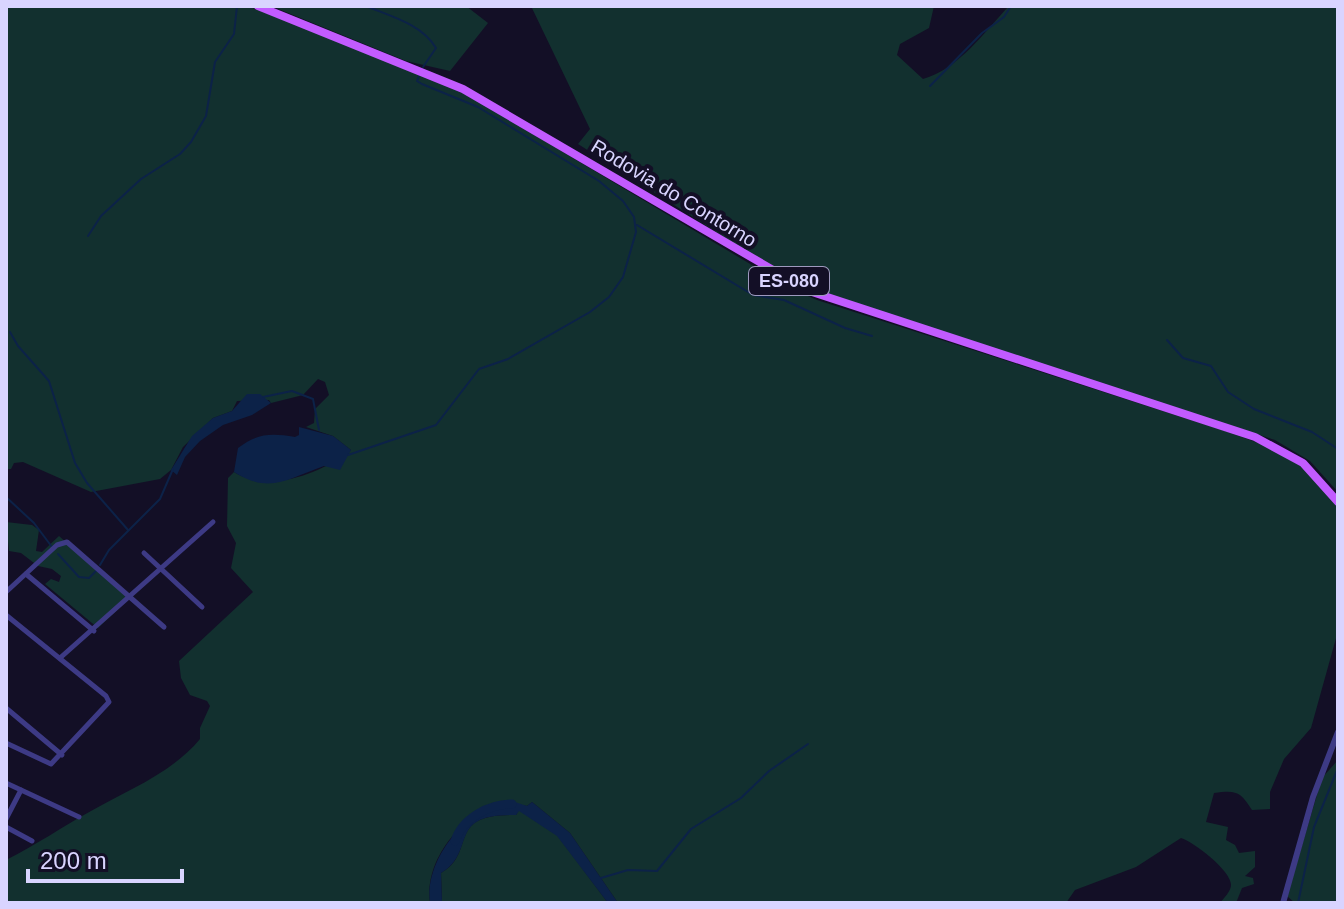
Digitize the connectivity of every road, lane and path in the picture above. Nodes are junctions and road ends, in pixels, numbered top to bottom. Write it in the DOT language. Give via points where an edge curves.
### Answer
graph roads {
  1 [pos="258,6"];
  2 [pos="1338,502"];
  3 [pos="213,522"];
  4 [pos="144,553"];
  5 [pos="162,569"];
  6 [pos="26,574"];
  7 [pos="6,592"];
  8 [pos="130,597"];
  9 [pos="202,607"];
  10 [pos="6,615"];
  11 [pos="164,627"];
  12 [pos="94,631"];
  13 [pos="60,658"];
  14 [pos="6,708"];
  15 [pos="12,713"];
  16 [pos="6,723"];
  17 [pos="1338,732"];
  18 [pos="6,743"];
  19 [pos="62,755"];
  20 [pos="6,783"];
  21 [pos="21,790"];
  22 [pos="79,817"];
  23 [pos="6,819"];
  24 [pos="6,827"];
  25 [pos="32,841"];
  26 [pos="1283,903"];
  1 -- 2 [label="main road, Rodovia do Contorno / ES-080" via="463,89 809,291 1263,441 1303,463"];
  3 -- 5 [label="street"];
  4 -- 5 [label="street"];
  5 -- 8 [label="street"];
  5 -- 9 [label="street"];
  6 -- 7 [label="street"];
  6 -- 8 [label="street" via="67,542"];
  6 -- 12 [label="street"];
  8 -- 11 [label="street"];
  8 -- 12 [label="street"];
  10 -- 13 [label="street"];
  12 -- 13 [label="street"];
  13 -- 19 [label="street" via="109,700"];
  14 -- 15 [label="street"];
  15 -- 16 [label="street"];
  15 -- 19 [label="street"];
  17 -- 26 [label="street"];
  18 -- 19 [label="street" via="51,764"];
  20 -- 21 [label="street"];
  21 -- 22 [label="street"];
  21 -- 23 [label="street"];
  24 -- 25 [label="street"];
}
